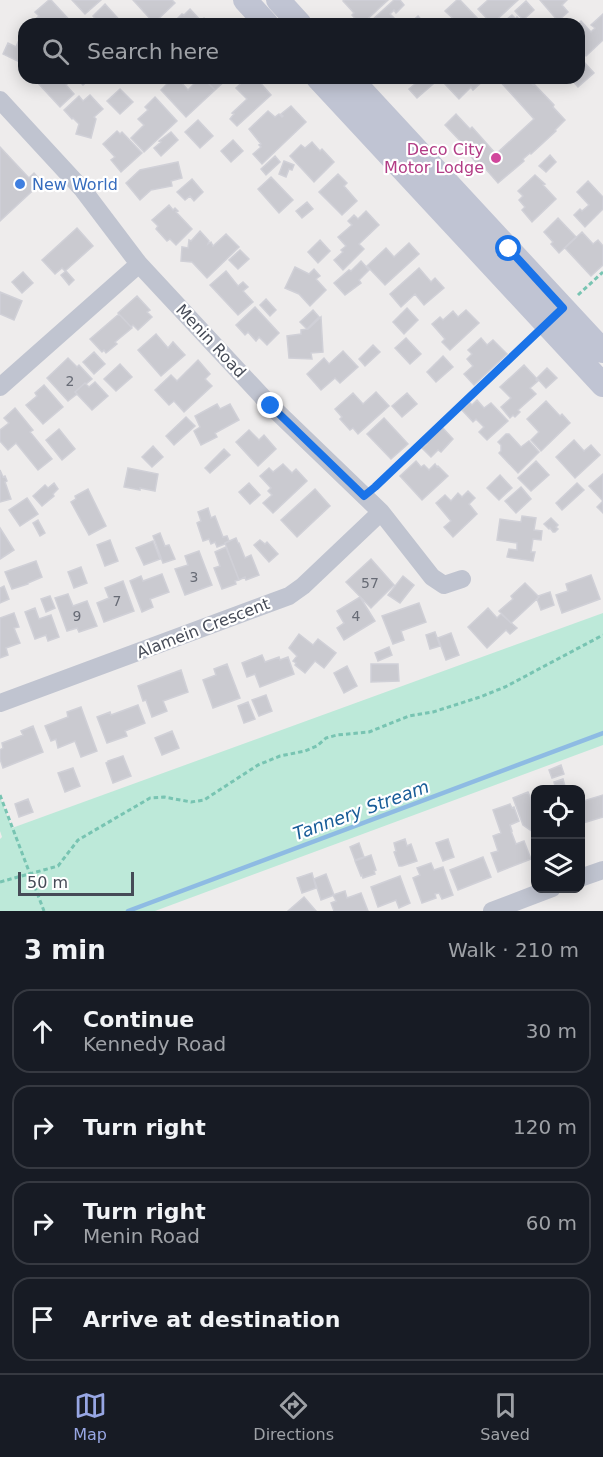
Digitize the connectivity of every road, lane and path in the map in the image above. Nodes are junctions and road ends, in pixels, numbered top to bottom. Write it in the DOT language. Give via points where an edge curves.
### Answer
graph roads {
  1 [pos="245,0"];
  2 [pos="278,0"];
  3 [pos="262,18"];
  4 [pos="294,18"];
  5 [pos="325,84"];
  6 [pos="355,84"];
  7 [pos="0,100"];
  8 [pos="426,176"];
  9 [pos="139,264"];
  10 [pos="603,272"];
  11 [pos="555,316"];
  12 [pos="603,351"];
  13 [pos="603,385"];
  14 [pos="0,387"];
  15 [pos="364,496"];
  16 [pos="381,512"];
  17 [pos="462,579"];
  18 [pos="603,635"];
  19 [pos="0,704"];
  20 [pos="0,795"];
  21 [pos="603,870"];
  22 [pos="30,874"];
  23 [pos="585,876"];
  24 [pos="0,882"];
  25 [pos="539,893"];
  26 [pos="44,911"];
  27 [pos="492,911"];
  1 -- 3 [label="main road"];
  2 -- 4 [label="main road"];
  5 -- 8 [label="main road"];
  6 -- 8 [label="main road"];
  7 -- 9 [label="street, Menin Road" via="82,190"];
  8 -- 11 [label="main road"];
  9 -- 14 [label="street"];
  9 -- 15 [label="street, Menin Road" via="271,406"];
  10 -- 11 [label="path"];
  11 -- 12 [label="main road"];
  11 -- 13 [label="main road"];
  11 -- 15 [label="path"];
  15 -- 16 [label="street, Menin Road"];
  16 -- 17 [label="street, Menin Road" via="432,577 444,585"];
  16 -- 19 [label="street, Alamein Crescent" via="289,596"];
  18 -- 22 [label="path" via="480,697 409,716 369,732 326,738 305,751 279,756 204,800 150,798 78,840 58,866"];
  20 -- 22 [label="path"];
  21 -- 23 [label="street"];
  22 -- 24 [label="path"];
  22 -- 26 [label="path"];
  25 -- 27 [label="street"];
}
